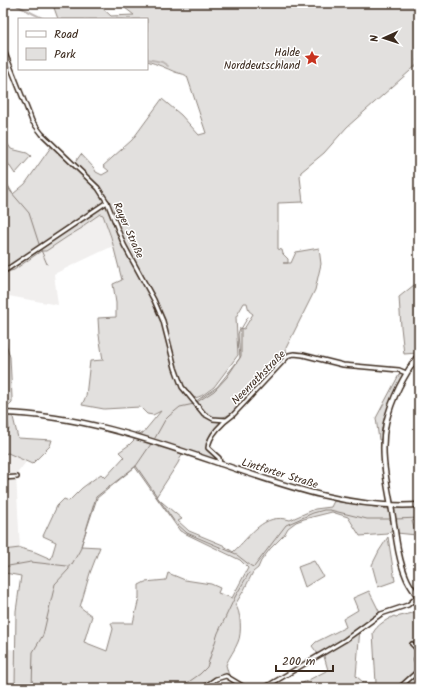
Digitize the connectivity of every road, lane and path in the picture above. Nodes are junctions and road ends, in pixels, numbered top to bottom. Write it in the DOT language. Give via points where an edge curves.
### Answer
graph roads {
  1 [pos="3,48"];
  2 [pos="107,202"];
  3 [pos="3,272"];
  4 [pos="419,354"];
  5 [pos="406,373"];
  6 [pos="3,413"];
  7 [pos="226,420"];
  8 [pos="220,464"];
  9 [pos="17,477"];
  10 [pos="3,478"];
  11 [pos="389,494"];
  12 [pos="390,505"];
  13 [pos="401,505"];
  14 [pos="419,505"];
  15 [pos="418,597"];
  16 [pos="412,644"];
  17 [pos="419,652"];
  18 [pos="419,670"];
  19 [pos="203,688"];
  20 [pos="246,688"];
  21 [pos="264,688"];
  22 [pos="399,688"];
  1 -- 2 [label="street, Rayer Straße" via="32,121 98,188"];
  2 -- 3 [label="street"];
  2 -- 7 [label="street, Rayer Straße" via="130,258 163,321 180,383 204,414 213,419"];
  4 -- 5 [label="main road"];
  5 -- 7 [label="street, Neenrathstraße" via="399,370 343,365 292,354"];
  5 -- 11 [label="main road" via="390,407 386,424 384,458"];
  6 -- 8 [label="main road, Lintforter Straße" via="59,418 114,430"];
  7 -- 8 [label="street, Neenrathstraße" via="212,436 208,445 209,450 219,458"];
  8 -- 12 [label="main road, Lintforter Straße" via="302,491 346,501"];
  9 -- 10 [label="street"];
  11 -- 12 [label="main road"];
  11 -- 13 [label="main road"];
  12 -- 13 [label="main road, Lintforter Straße"];
  12 -- 15 [label="main road" via="403,569"];
  13 -- 14 [label="main road, Lintforter Straße"];
  15 -- 21 [label="street" via="408,605 384,612 345,640"];
  16 -- 17 [label="street"];
  17 -- 18 [label="street" via="416,659"];
  18 -- 22 [label="street"];
  19 -- 20 [label="street" via="226,676"];
}
